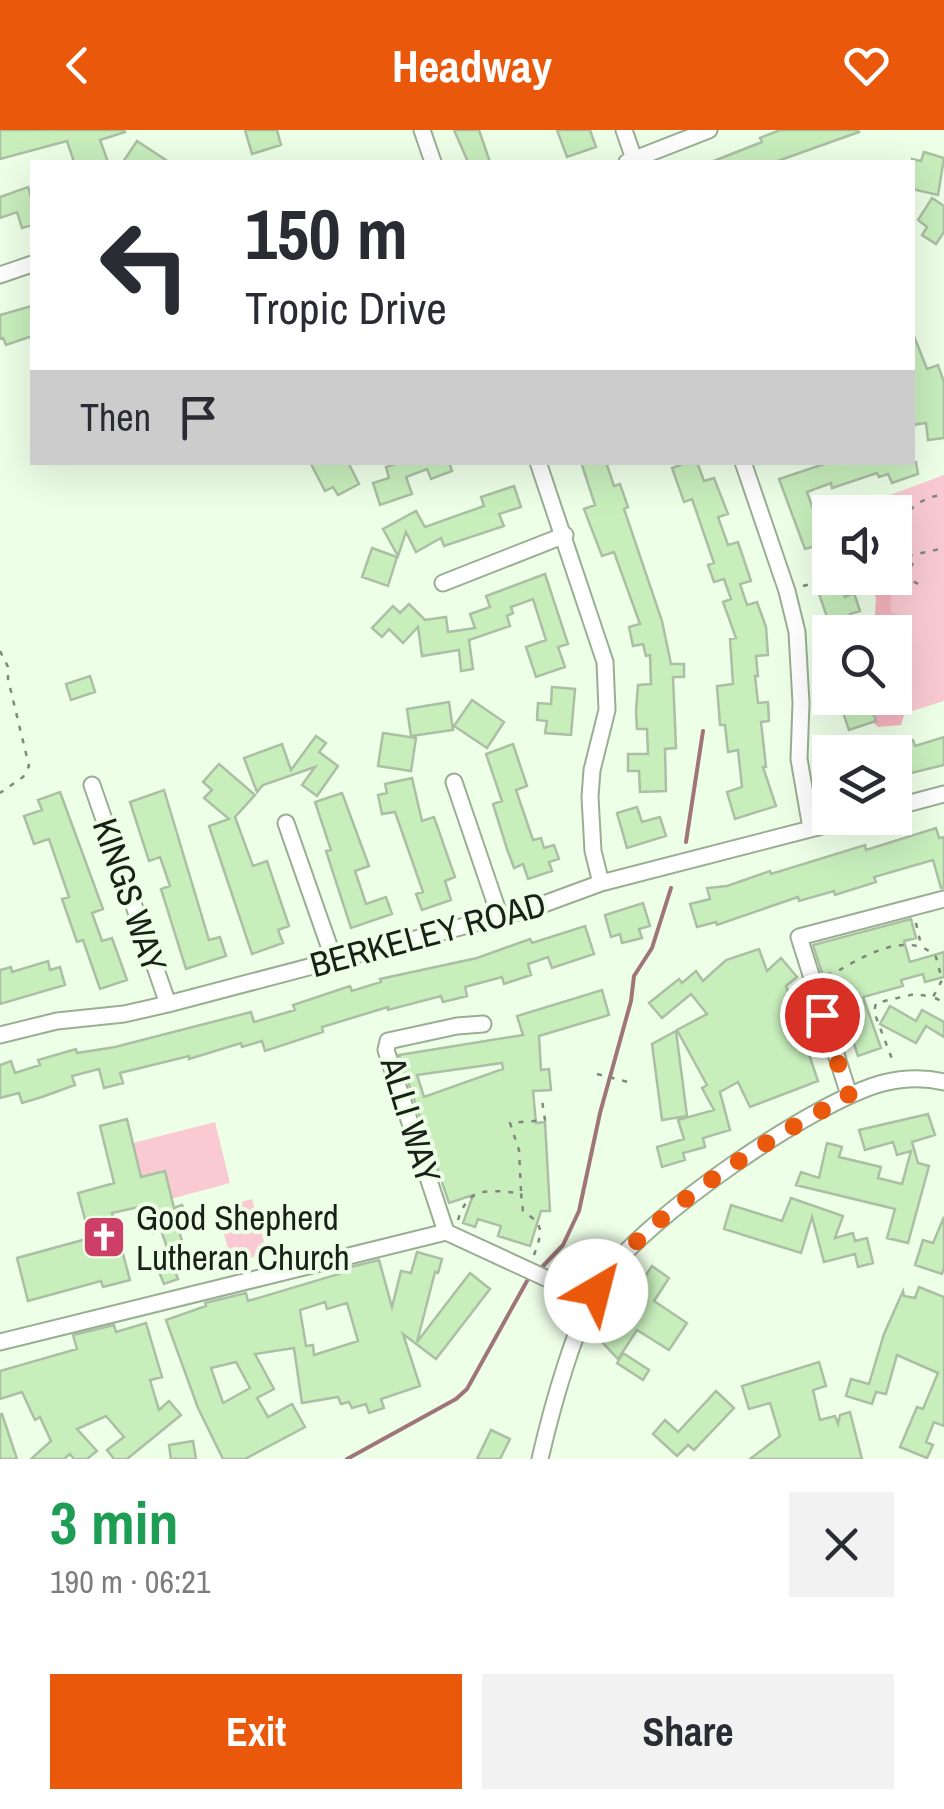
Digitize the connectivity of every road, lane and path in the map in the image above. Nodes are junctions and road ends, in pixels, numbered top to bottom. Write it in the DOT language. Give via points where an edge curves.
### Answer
graph roads {
  1 [pos="422,130"];
  2 [pos="624,130"];
  3 [pos="709,130"];
  4 [pos="431,160"];
  5 [pos="632,160"];
  6 [pos="637,160"];
  7 [pos="30,265"];
  8 [pos="0,275"];
  9 [pos="539,465"];
  10 [pos="744,465"];
  11 [pos="944,494"];
  12 [pos="912,509"];
  13 [pos="565,535"];
  14 [pos="944,548"];
  15 [pos="912,555"];
  16 [pos="912,581"];
  17 [pos="444,583"];
  18 [pos="812,584"];
  19 [pos="922,586"];
  20 [pos="787,591"];
  21 [pos="0,651"];
  22 [pos="454,782"];
  23 [pos="92,785"];
  24 [pos="0,793"];
  25 [pos="944,794"];
  26 [pos="912,802"];
  27 [pos="286,822"];
  28 [pos="812,828"];
  29 [pos="601,883"];
  30 [pos="944,898"];
  31 [pos="913,907"];
  32 [pos="500,917"];
  33 [pos="922,946"];
  34 [pos="334,960"];
  35 [pos="812,982"];
  36 [pos="933,997"];
  37 [pos="944,1002"];
  38 [pos="168,1004"];
  39 [pos="483,1024"];
  40 [pos="0,1035"];
  41 [pos="597,1074"];
  42 [pos="898,1080"];
  43 [pos="628,1082"];
  44 [pos="944,1082"];
  45 [pos="849,1096"];
  46 [pos="542,1100"];
  47 [pos="522,1192"];
  48 [pos="450,1234"];
  49 [pos="527,1270"];
  50 [pos="591,1299"];
  51 [pos="0,1342"];
  52 [pos="540,1459"];
  1 -- 4 [label="street"];
  2 -- 5 [label="street"];
  3 -- 6 [label="street"];
  7 -- 8 [label="street"];
  9 -- 13 [label="street"];
  10 -- 20 [label="street"];
  11 -- 12 [label="path"];
  13 -- 17 [label="street"];
  13 -- 29 [label="street" via="608,685 590,797"];
  14 -- 15 [label="path"];
  16 -- 19 [label="path"];
  18 -- 20 [label="path"];
  20 -- 28 [label="street" via="800,660 798,759"];
  21 -- 24 [label="path" via="28,766"];
  22 -- 32 [label="street"];
  23 -- 38 [label="street, KINGS WAY"];
  25 -- 26 [label="street"];
  27 -- 34 [label="street"];
  28 -- 29 [label="street, BERKELEY ROAD"];
  29 -- 32 [label="street, BERKELEY ROAD"];
  30 -- 31 [label="street"];
  31 -- 33 [label="path"];
  31 -- 35 [label="street" via="799,937"];
  32 -- 34 [label="street, BERKELEY ROAD"];
  33 -- 35 [label="path" via="890,946"];
  33 -- 36 [label="path" via="936,957 942,980"];
  34 -- 38 [label="street, BERKELEY ROAD"];
  35 -- 45 [label="street"];
  36 -- 37 [label="path"];
  36 -- 42 [label="path" via="876,1002"];
  38 -- 40 [label="street, BERKELEY ROAD"];
  39 -- 48 [label="street, ALLI WAY" via="388,1042 386,1050"];
  41 -- 43 [label="path"];
  42 -- 44 [label="street"];
  42 -- 45 [label="street"];
  45 -- 50 [label="street" via="791,1126 642,1236"];
  46 -- 47 [label="path" via="544,1120 510,1124"];
  47 -- 48 [label="path" via="472,1196"];
  47 -- 49 [label="path" via="522,1211 536,1219 540,1231"];
  48 -- 49 [label="street"];
  48 -- 51 [label="street, ALLI WAY"];
  49 -- 50 [label="street"];
  50 -- 52 [label="street"];
}
